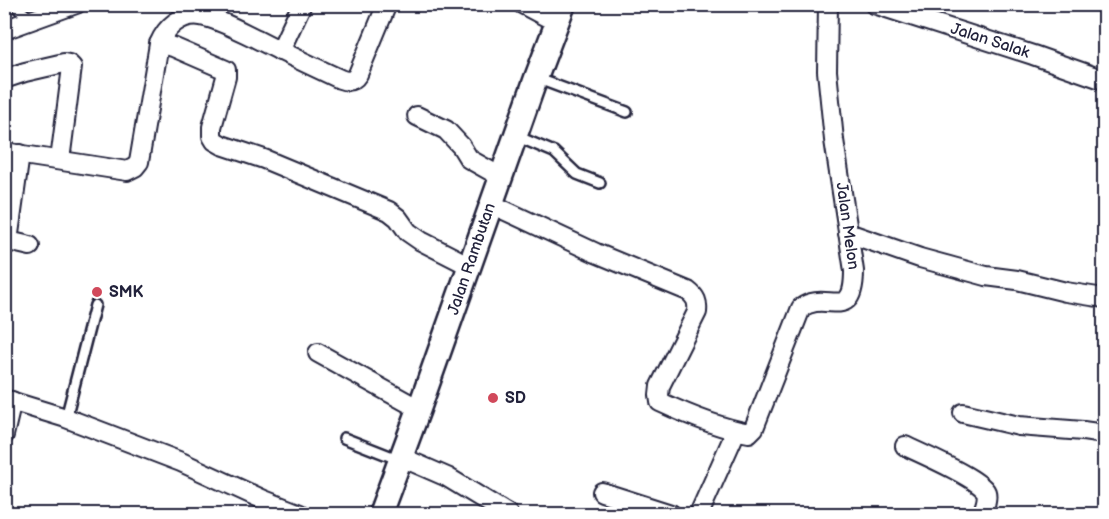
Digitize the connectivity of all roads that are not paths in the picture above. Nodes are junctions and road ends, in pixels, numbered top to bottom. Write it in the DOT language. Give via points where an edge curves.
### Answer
graph roads {
  1 [pos="13,4"];
  2 [pos="76,4"];
  3 [pos="302,4"];
  4 [pos="387,4"];
  5 [pos="522,4"];
  6 [pos="828,4"];
  7 [pos="874,4"];
  8 [pos="899,8"];
  9 [pos="561,14"];
  10 [pos="32,20"];
  11 [pos="4,30"];
  12 [pos="159,44"];
  13 [pos="280,51"];
  14 [pos="537,78"];
  15 [pos="4,79"];
  16 [pos="1104,81"];
  17 [pos="627,112"];
  18 [pos="417,116"];
  19 [pos="516,136"];
  20 [pos="12,153"];
  21 [pos="60,160"];
  22 [pos="501,177"];
  23 [pos="600,183"];
  24 [pos="491,204"];
  25 [pos="848,233"];
  26 [pos="6,241"];
  27 [pos="30,246"];
  28 [pos="470,266"];
  29 [pos="1104,298"];
  30 [pos="95,305"];
  31 [pos="318,353"];
  32 [pos="8,400"];
  33 [pos="419,409"];
  34 [pos="963,413"];
  35 [pos="66,418"];
  36 [pos="736,431"];
  37 [pos="1104,434"];
  38 [pos="4,435"];
  39 [pos="344,438"];
  40 [pos="905,446"];
  41 [pos="400,458"];
  42 [pos="602,492"];
  43 [pos="300,514"];
  44 [pos="380,514"];
  45 [pos="508,514"];
  46 [pos="670,514"];
  47 [pos="699,514"];
  48 [pos="982,514"];
  1 -- 10 [label="lane"];
  2 -- 10 [label="street"];
  3 -- 13 [label="street"];
  4 -- 13 [label="street" via="354,80 340,79"];
  5 -- 9 [label="street"];
  6 -- 25 [label="street, Jalan Melon" via="827,71"];
  7 -- 8 [label="street, Jalan Salak"];
  8 -- 16 [label="street, Jalan Salak"];
  9 -- 14 [label="street, Jalan Rambutan"];
  10 -- 11 [label="street"];
  12 -- 13 [label="street" via="176,21 202,16"];
  12 -- 21 [label="street" via="135,167 127,171"];
  12 -- 28 [label="street" via="226,70 212,127 215,141 389,211 421,242"];
  14 -- 17 [label="lane"];
  14 -- 19 [label="street, Jalan Rambutan"];
  15 -- 21 [label="street" via="63,63 72,67"];
  18 -- 22 [label="street" via="446,130 469,159"];
  19 -- 22 [label="street, Jalan Rambutan"];
  19 -- 23 [label="lane" via="554,152 577,174"];
  20 -- 21 [label="street"];
  20 -- 26 [label="street"];
  22 -- 24 [label="street, Jalan Rambutan"];
  24 -- 28 [label="street, Jalan Rambutan"];
  24 -- 36 [label="street" via="695,296 697,312 660,386 660,402"];
  25 -- 29 [label="street" via="986,276"];
  25 -- 36 [label="street, Jalan Melon" via="854,271 850,297 839,303 807,303 801,308 754,428 749,433"];
  26 -- 27 [label="street"];
  28 -- 33 [label="street, Jalan Rambutan"];
  30 -- 35 [label="lane"];
  31 -- 33 [label="street"];
  32 -- 35 [label="street"];
  32 -- 38 [label="street"];
  33 -- 41 [label="street, Jalan Rambutan"];
  34 -- 37 [label="street" via="1019,426"];
  35 -- 43 [label="street"];
  36 -- 47 [label="street"];
  39 -- 41 [label="lane"];
  40 -- 48 [label="street" via="982,487 986,498"];
  41 -- 44 [label="street, Jalan Rambutan"];
  41 -- 45 [label="street" via="447,477"];
  42 -- 46 [label="street"];
}
